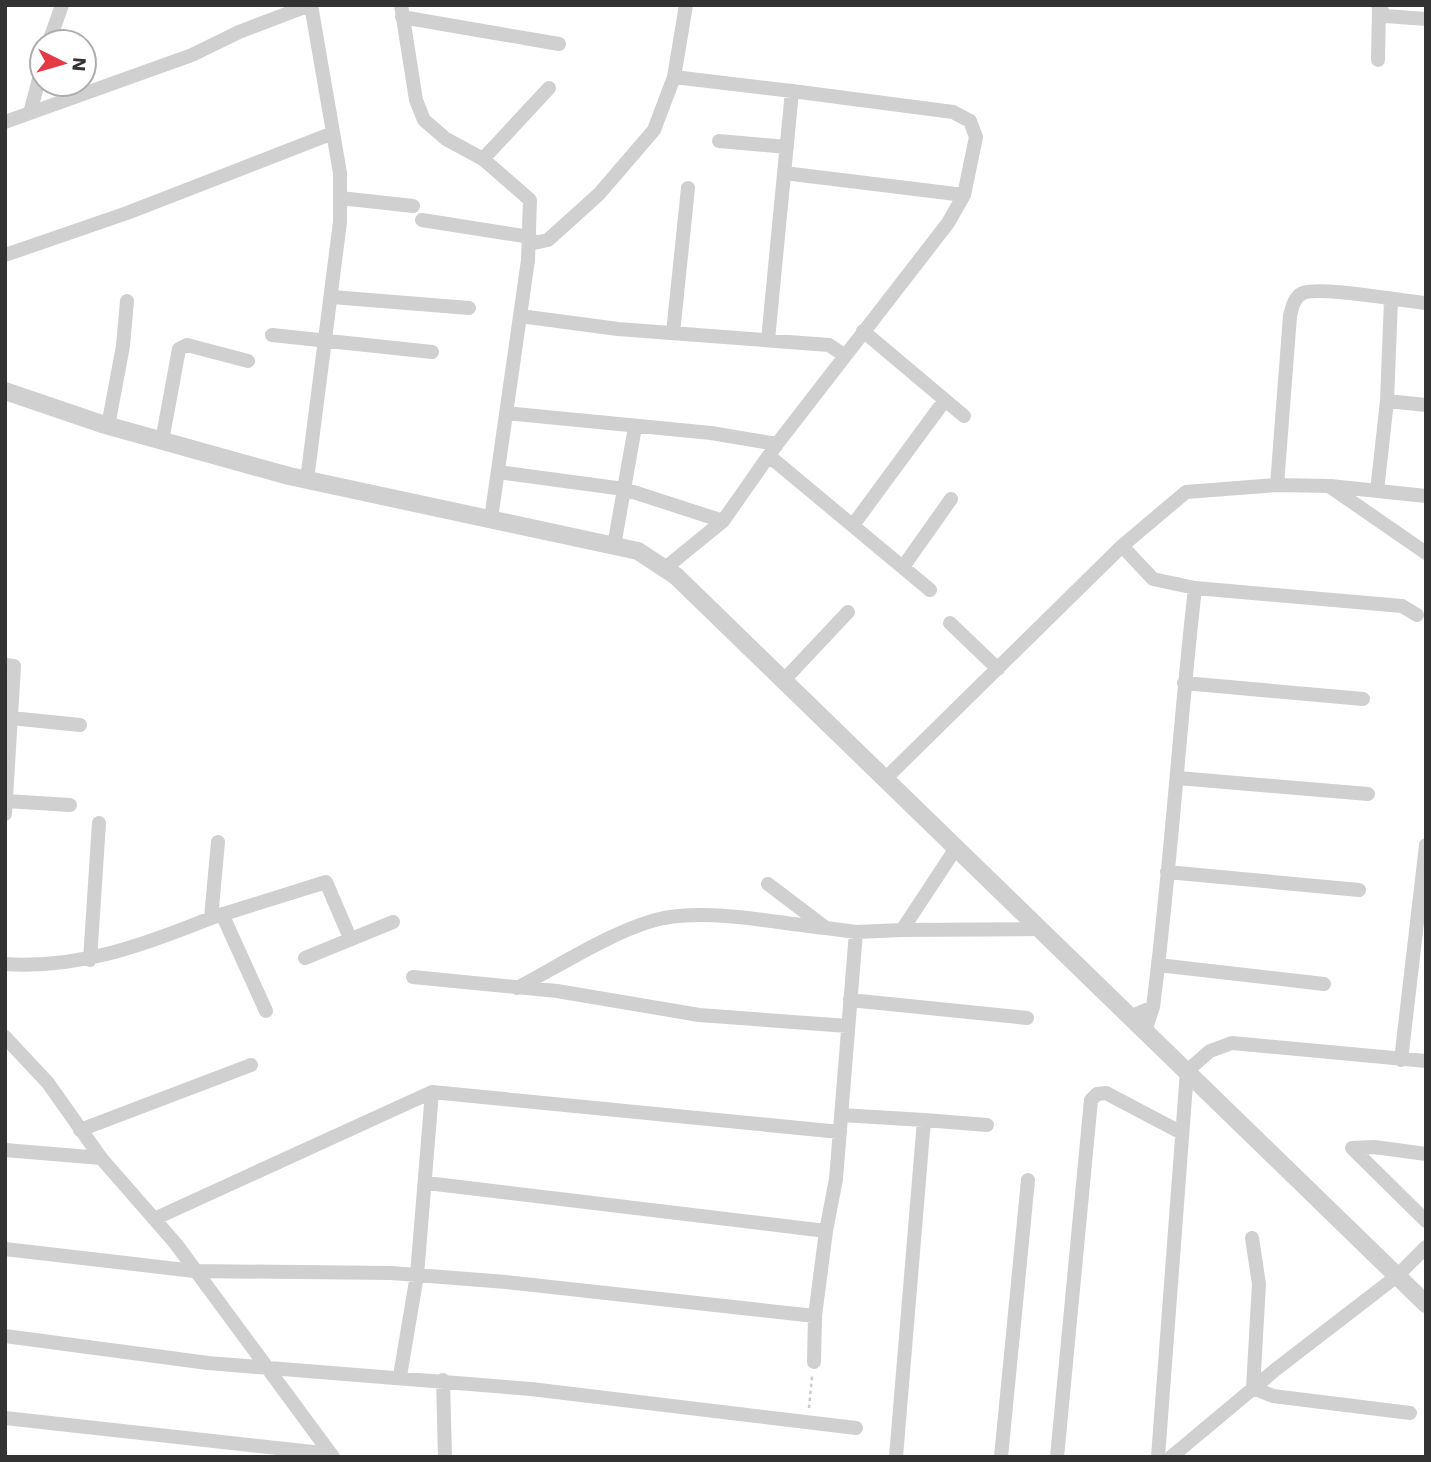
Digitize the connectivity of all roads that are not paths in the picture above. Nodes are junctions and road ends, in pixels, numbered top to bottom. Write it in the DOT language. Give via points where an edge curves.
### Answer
graph roads {
  1 [pos="62,5"];
  2 [pos="311,5"];
  3 [pos="686,5"];
  4 [pos="1379,7"];
  5 [pos="401,11"];
  6 [pos="1426,19"];
  7 [pos="54,28"];
  8 [pos="559,44"];
  9 [pos="1378,60"];
  10 [pos="674,77"];
  11 [pos="549,88"];
  12 [pos="792,91"];
  13 [pos="34,98"];
  14 [pos="30,113"];
  15 [pos="5,122"];
  16 [pos="333,133"];
  17 [pos="719,141"];
  18 [pos="787,147"];
  19 [pos="482,159"];
  20 [pos="784,173"];
  21 [pos="688,188"];
  22 [pos="964,195"];
  23 [pos="340,198"];
  24 [pos="413,206"];
  25 [pos="422,220"];
  26 [pos="530,240"];
  27 [pos="5,255"];
  28 [pos="332,297"];
  29 [pos="1391,300"];
  30 [pos="127,301"];
  31 [pos="1426,303"];
  32 [pos="470,308"];
  33 [pos="520,316"];
  34 [pos="863,331"];
  35 [pos="673,333"];
  36 [pos="272,335"];
  37 [pos="327,339"];
  38 [pos="768,340"];
  39 [pos="432,352"];
  40 [pos="844,355"];
  41 [pos="248,361"];
  42 [pos="5,391"];
  43 [pos="945,400"];
  44 [pos="1387,401"];
  45 [pos="1426,405"];
  46 [pos="506,413"];
  47 [pos="964,416"];
  48 [pos="108,426"];
  49 [pos="635,427"];
  50 [pos="162,441"];
  51 [pos="773,450"];
  52 [pos="498,472"];
  53 [pos="307,480"];
  54 [pos="1277,485"];
  55 [pos="1329,486"];
  56 [pos="624,489"];
  57 [pos="1377,491"];
  58 [pos="1426,496"];
  59 [pos="951,499"];
  60 [pos="491,519"];
  61 [pos="723,521"];
  62 [pos="853,525"];
  63 [pos="614,546"];
  64 [pos="1122,546"];
  65 [pos="1426,553"];
  66 [pos="904,567"];
  67 [pos="664,569"];
  68 [pos="1195,588"];
  69 [pos="930,590"];
  70 [pos="848,612"];
  71 [pos="1417,615"];
  72 [pos="950,623"];
  73 [pos="5,665"];
  74 [pos="998,668"];
  75 [pos="783,680"];
  76 [pos="1184,683"];
  77 [pos="1363,699"];
  78 [pos="11,718"];
  79 [pos="80,725"];
  80 [pos="1178,778"];
  81 [pos="885,779"];
  82 [pos="1368,794"];
  83 [pos="6,801"];
  84 [pos="70,805"];
  85 [pos="5,814"];
  86 [pos="99,823"];
  87 [pos="218,842"];
  88 [pos="1426,845"];
  89 [pos="956,848"];
  90 [pos="1167,872"];
  91 [pos="768,884"];
  92 [pos="1359,890"];
  93 [pos="217,916"];
  94 [pos="393,922"];
  95 [pos="826,928"];
  96 [pos="1040,929"];
  97 [pos="902,930"];
  98 [pos="856,932"];
  99 [pos="350,938"];
  100 [pos="305,958"];
  101 [pos="90,960"];
  102 [pos="5,964"];
  103 [pos="1158,965"];
  104 [pos="413,977"];
  105 [pos="1324,984"];
  106 [pos="516,988"];
  107 [pos="850,1000"];
  108 [pos="1153,1007"];
  109 [pos="265,1011"];
  110 [pos="1130,1017"];
  111 [pos="1027,1018"];
  112 [pos="848,1026"];
  113 [pos="1145,1031"];
  114 [pos="5,1037"];
  115 [pos="1401,1060"];
  116 [pos="1426,1061"];
  117 [pos="250,1065"];
  118 [pos="1187,1071"];
  119 [pos="432,1092"];
  120 [pos="841,1115"];
  121 [pos="925,1120"];
  122 [pos="987,1125"];
  123 [pos="80,1130"];
  124 [pos="840,1132"];
  125 [pos="1182,1133"];
  126 [pos="5,1150"];
  127 [pos="1426,1154"];
  128 [pos="101,1158"];
  129 [pos="1028,1180"];
  130 [pos="427,1183"];
  131 [pos="154,1219"];
  132 [pos="1426,1221"];
  133 [pos="825,1231"];
  134 [pos="1252,1238"];
  135 [pos="1426,1247"];
  136 [pos="5,1249"];
  137 [pos="194,1271"];
  138 [pos="417,1275"];
  139 [pos="1397,1276"];
  140 [pos="1426,1304"];
  141 [pos="815,1315"];
  142 [pos="5,1336"];
  143 [pos="814,1362"];
  144 [pos="270,1369"];
  145 [pos="400,1376"];
  146 [pos="443,1380"];
  147 [pos="1253,1388"];
  148 [pos="1410,1413"];
  149 [pos="5,1418"];
  150 [pos="856,1428"];
  151 [pos="332,1455"];
  152 [pos="445,1457"];
  153 [pos="896,1457"];
  154 [pos="1001,1457"];
  155 [pos="1057,1457"];
  156 [pos="1158,1457"];
  157 [pos="1171,1457"];
  1 -- 7 [label="street"];
  2 -- 14 [label="street" via="191,55"];
  2 -- 16 [label="street"];
  3 -- 10 [label="street"];
  4 -- 6 [label="street" via="1385,16"];
  4 -- 9 [label="street"];
  5 -- 8 [label="street"];
  5 -- 19 [label="street" via="416,100 424,120"];
  10 -- 12 [label="street"];
  10 -- 26 [label="street" via="654,130 548,240"];
  11 -- 19 [label="street"];
  12 -- 18 [label="street"];
  12 -- 22 [label="street" via="953,112 970,121 976,137"];
  13 -- 14 [label="street"];
  14 -- 15 [label="street"];
  16 -- 23 [label="street"];
  16 -- 27 [label="street"];
  17 -- 18 [label="street"];
  18 -- 20 [label="street"];
  19 -- 26 [label="street" via="530,200"];
  20 -- 22 [label="street"];
  20 -- 38 [label="street"];
  21 -- 35 [label="street"];
  22 -- 34 [label="street" via="948,223"];
  23 -- 24 [label="street"];
  23 -- 28 [label="street"];
  25 -- 26 [label="street"];
  26 -- 33 [label="street"];
  28 -- 32 [label="street"];
  28 -- 37 [label="street"];
  29 -- 31 [label="street"];
  29 -- 44 [label="street"];
  29 -- 54 [label="street" via="1320,292 1303,293 1295,300"];
  30 -- 48 [label="street"];
  33 -- 35 [label="street"];
  33 -- 46 [label="street"];
  34 -- 40 [label="street"];
  34 -- 43 [label="street"];
  35 -- 38 [label="street"];
  36 -- 37 [label="street"];
  37 -- 39 [label="street"];
  37 -- 53 [label="street"];
  38 -- 40 [label="street" via="829,345"];
  40 -- 51 [label="street"];
  41 -- 50 [label="street" via="187,345 179,349"];
  42 -- 48 [label="street"];
  43 -- 47 [label="street"];
  43 -- 62 [label="street"];
  44 -- 45 [label="street"];
  44 -- 57 [label="street"];
  46 -- 49 [label="street"];
  46 -- 52 [label="street"];
  48 -- 50 [label="street"];
  49 -- 51 [label="street" via="712,433"];
  49 -- 56 [label="street"];
  50 -- 53 [label="street"];
  51 -- 61 [label="street"];
  51 -- 62 [label="street"];
  52 -- 56 [label="street"];
  52 -- 60 [label="street"];
  53 -- 60 [label="street"];
  54 -- 55 [label="street"];
  54 -- 64 [label="street" via="1186,492"];
  55 -- 57 [label="street"];
  55 -- 65 [label="street"];
  56 -- 61 [label="street"];
  56 -- 63 [label="street"];
  57 -- 58 [label="street"];
  59 -- 66 [label="street"];
  60 -- 63 [label="street"];
  61 -- 67 [label="street"];
  62 -- 66 [label="street"];
  63 -- 67 [label="street" via="638,551"];
  64 -- 68 [label="street" via="1153,579"];
  64 -- 74 [label="street"];
  66 -- 69 [label="street"];
  67 -- 75 [label="street"];
  68 -- 71 [label="street" via="1402,606"];
  68 -- 76 [label="street"];
  70 -- 75 [label="street"];
  72 -- 74 [label="street"];
  73 -- 78 [label="street" via="14,666"];
  74 -- 81 [label="street"];
  75 -- 81 [label="street"];
  76 -- 77 [label="street"];
  76 -- 80 [label="street"];
  78 -- 79 [label="street"];
  78 -- 83 [label="street"];
  80 -- 82 [label="street"];
  80 -- 90 [label="street"];
  81 -- 89 [label="street"];
  83 -- 84 [label="street"];
  83 -- 85 [label="street"];
  86 -- 101 [label="street"];
  87 -- 93 [label="street"];
  88 -- 115 [label="street"];
  89 -- 96 [label="street"];
  89 -- 97 [label="street"];
  90 -- 92 [label="street"];
  90 -- 103 [label="street"];
  91 -- 95 [label="street"];
  93 -- 99 [label="street" via="326,882"];
  93 -- 101 [label="street"];
  93 -- 109 [label="street"];
  94 -- 99 [label="street"];
  95 -- 98 [label="street"];
  95 -- 106 [label="street" via="723,918 664,918 641,925"];
  96 -- 97 [label="street"];
  96 -- 110 [label="street"];
  97 -- 98 [label="street"];
  98 -- 107 [label="street"];
  99 -- 100 [label="street"];
  101 -- 102 [label="street"];
  103 -- 105 [label="street"];
  103 -- 108 [label="street"];
  104 -- 106 [label="street"];
  106 -- 112 [label="street" via="699,1015"];
  107 -- 111 [label="street"];
  107 -- 112 [label="street"];
  108 -- 110 [label="street"];
  108 -- 113 [label="street"];
  110 -- 113 [label="street"];
  112 -- 120 [label="street"];
  113 -- 118 [label="street"];
  114 -- 123 [label="street" via="48,1083"];
  115 -- 116 [label="street"];
  115 -- 118 [label="street" via="1231,1043 1210,1051"];
  117 -- 123 [label="street"];
  118 -- 125 [label="street"];
  118 -- 139 [label="street"];
  119 -- 124 [label="street"];
  119 -- 130 [label="street"];
  119 -- 131 [label="street"];
  120 -- 121 [label="street"];
  120 -- 124 [label="street"];
  121 -- 122 [label="street"];
  121 -- 153 [label="street"];
  123 -- 128 [label="street"];
  124 -- 133 [label="street"];
  125 -- 155 [label="street" via="1106,1093 1091,1100"];
  125 -- 156 [label="street"];
  126 -- 128 [label="street"];
  127 -- 132 [label="street" via="1352,1148"];
  128 -- 131 [label="street"];
  129 -- 154 [label="street"];
  130 -- 133 [label="street"];
  130 -- 138 [label="street"];
  131 -- 137 [label="street"];
  133 -- 141 [label="street"];
  134 -- 147 [label="street" via="1259,1284"];
  135 -- 139 [label="street"];
  136 -- 137 [label="street"];
  137 -- 138 [label="street"];
  137 -- 144 [label="street"];
  138 -- 141 [label="street"];
  138 -- 145 [label="street"];
  139 -- 140 [label="street"];
  139 -- 147 [label="street"];
  141 -- 143 [label="street"];
  142 -- 144 [label="street"];
  144 -- 145 [label="street"];
  144 -- 151 [label="street"];
  145 -- 146 [label="street"];
  146 -- 150 [label="street"];
  146 -- 152 [label="street"];
  147 -- 148 [label="street" via="1273,1396"];
  147 -- 157 [label="street"];
  149 -- 151 [label="street"];
}
